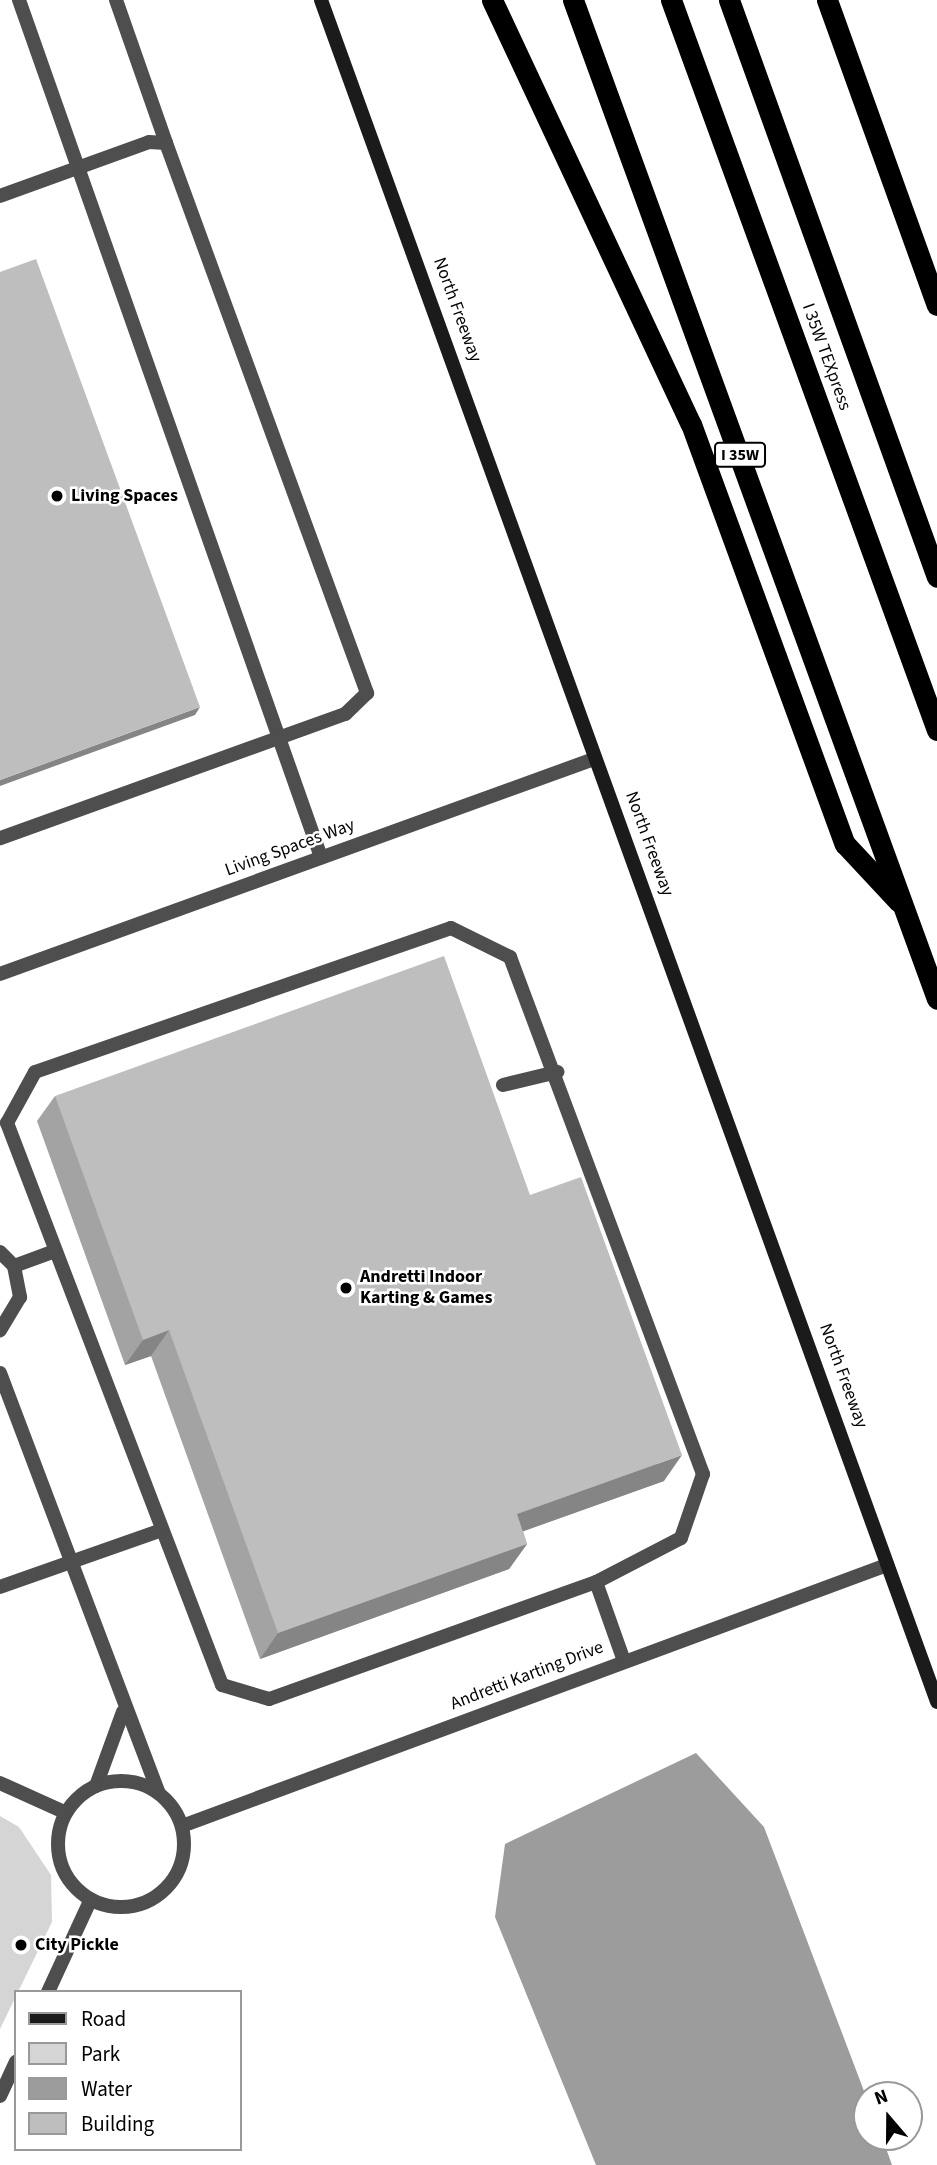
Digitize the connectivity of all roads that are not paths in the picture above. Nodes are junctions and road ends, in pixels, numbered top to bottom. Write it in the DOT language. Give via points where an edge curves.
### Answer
graph roads {
  1 [pos="19,0"];
  2 [pos="116,0"];
  3 [pos="321,0"];
  4 [pos="492,0"];
  5 [pos="573,0"];
  6 [pos="671,0"];
  7 [pos="729,0"];
  8 [pos="827,0"];
  9 [pos="166,143"];
  10 [pos="79,168"];
  11 [pos="0,196"];
  12 [pos="937,305"];
  13 [pos="937,578"];
  14 [pos="937,730"];
  15 [pos="279,737"];
  16 [pos="594,759"];
  17 [pos="0,838"];
  18 [pos="321,857"];
  19 [pos="906,909"];
  20 [pos="0,974"];
  21 [pos="937,999"];
  22 [pos="557,1072"];
  23 [pos="503,1085"];
  24 [pos="55,1251"];
  25 [pos="0,1252"];
  26 [pos="14,1266"];
  27 [pos="0,1330"];
  28 [pos="0,1373"];
  29 [pos="162,1530"];
  30 [pos="72,1564"];
  31 [pos="887,1565"];
  32 [pos="596,1582"];
  33 [pos="0,1587"];
  34 [pos="624,1661"];
  35 [pos="937,1702"];
  36 [pos="123,1713"];
  37 [pos="0,1783"];
  38 [pos="96,1786"];
  39 [pos="158,1792"];
  40 [pos="66,1813"];
  41 [pos="182,1826"];
  42 [pos="92,1899"];
  43 [pos="49,1990"];
  44 [pos="14,2066"];
  45 [pos="0,2096"];
  1 -- 10 [label="street"];
  2 -- 9 [label="street"];
  3 -- 16 [label="main road, North Freeway"];
  4 -- 19 [label="highway" via="691,424 845,844"];
  5 -- 19 [label="highway, I 35W"];
  6 -- 14 [label="highway, I 35W TEXpress"];
  7 -- 13 [label="highway, I 35W TEXpress"];
  8 -- 12 [label="highway"];
  9 -- 10 [label="street" via="149,142"];
  9 -- 15 [label="street" via="364,673 367,693 360,705"];
  10 -- 11 [label="street"];
  10 -- 15 [label="street"];
  15 -- 17 [label="street"];
  15 -- 18 [label="street"];
  16 -- 18 [label="street, Living Spaces Way"];
  16 -- 31 [label="main road, North Freeway"];
  18 -- 20 [label="street, Living Spaces Way"];
  19 -- 21 [label="highway, I 35W"];
  22 -- 23 [label="street"];
  22 -- 24 [label="street" via="510,957 451,928 36,1072 7,1123"];
  22 -- 32 [label="street" via="703,1474 681,1538"];
  24 -- 26 [label="street"];
  24 -- 29 [label="street"];
  25 -- 26 [label="street"];
  26 -- 27 [label="street" via="20,1297"];
  28 -- 30 [label="street"];
  29 -- 30 [label="street"];
  29 -- 32 [label="street" via="222,1685 269,1699"];
  30 -- 33 [label="street"];
  30 -- 36 [label="street"];
  31 -- 34 [label="street, Andretti Karting Drive"];
  31 -- 35 [label="main road, North Freeway"];
  32 -- 34 [label="street"];
  34 -- 41 [label="street, Andretti Karting Drive"];
  36 -- 38 [label="street"];
  36 -- 39 [label="street"];
  37 -- 40 [label="street"];
  38 -- 39 [label="street" via="139,1783"];
  38 -- 40 [label="street"];
  39 -- 41 [label="street"];
  40 -- 42 [label="street" via="58,1852 75,1888"];
  41 -- 42 [label="street" via="179,1869 151,1900 110,1906"];
  42 -- 43 [label="street"];
  44 -- 45 [label="street"];
}
